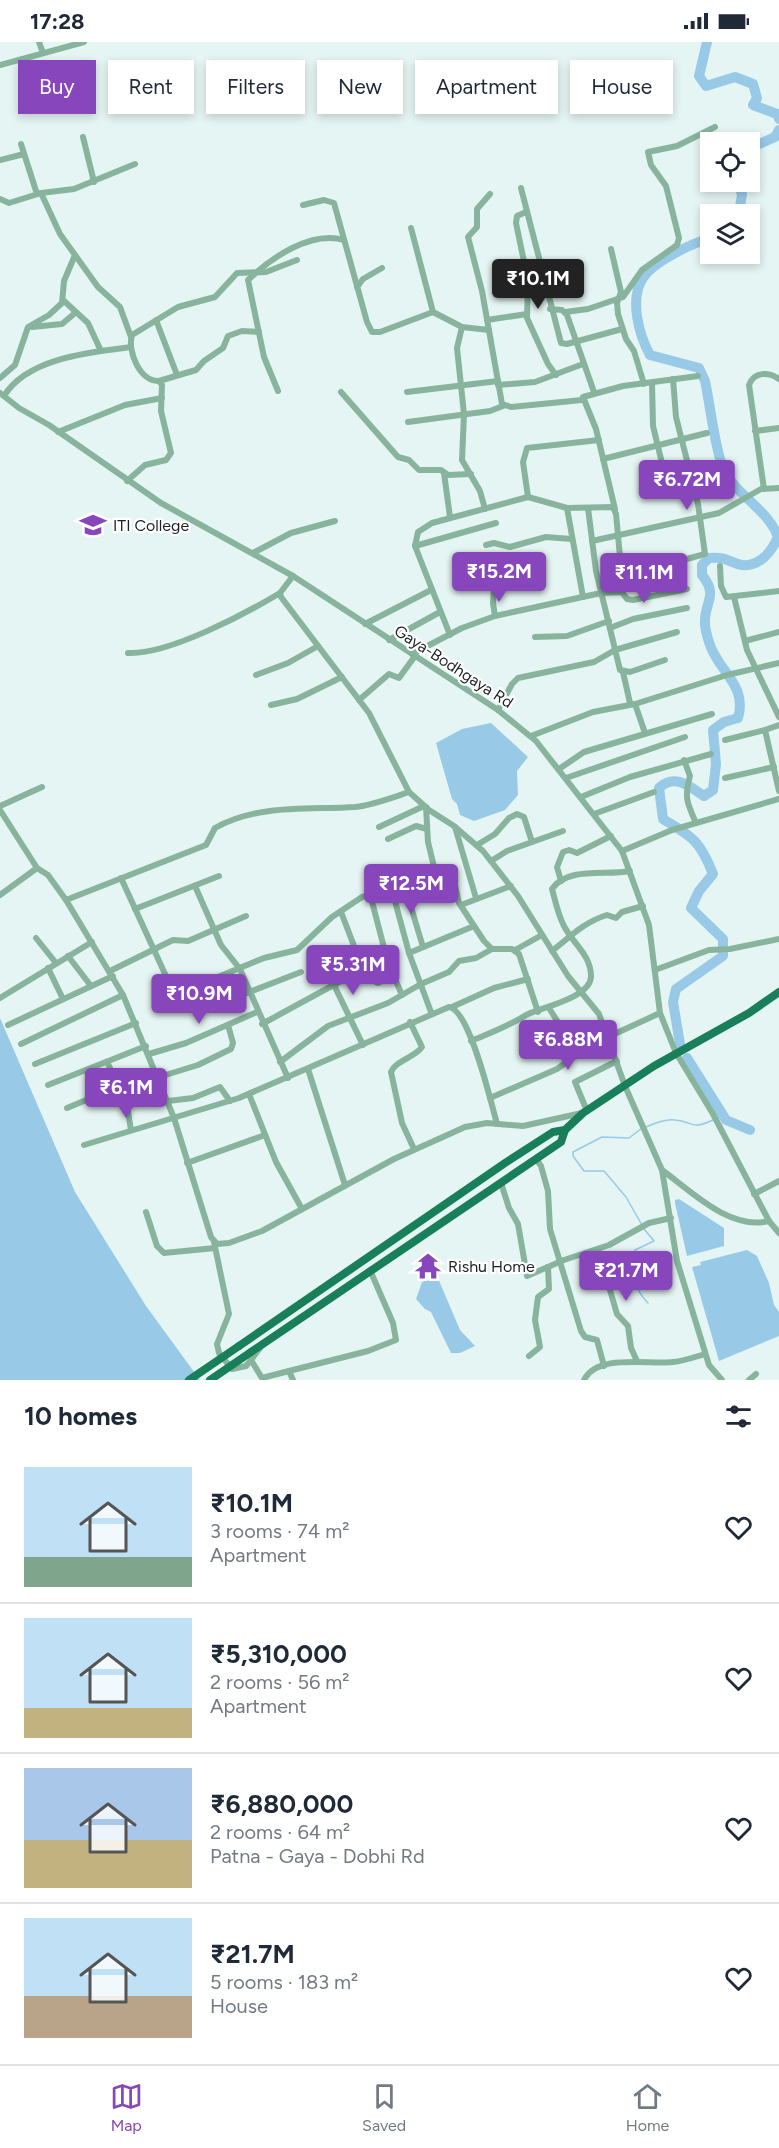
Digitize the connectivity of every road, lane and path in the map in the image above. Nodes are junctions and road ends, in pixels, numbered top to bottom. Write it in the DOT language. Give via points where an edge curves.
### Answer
graph roads {
  1 [pos="39,42"];
  2 [pos="84,42"];
  3 [pos="43,53"];
  4 [pos="0,65"];
  5 [pos="714,127"];
  6 [pos="83,137"];
  7 [pos="21,144"];
  8 [pos="24,154"];
  9 [pos="0,160"];
  10 [pos="135,164"];
  11 [pos="94,182"];
  12 [pos="521,188"];
  13 [pos="39,194"];
  14 [pos="490,194"];
  15 [pos="0,199"];
  16 [pos="303,204"];
  17 [pos="526,212"];
  18 [pos="411,228"];
  19 [pos="344,240"];
  20 [pos="611,249"];
  21 [pos="75,255"];
  22 [pos="297,260"];
  23 [pos="382,268"];
  24 [pos="256,273"];
  25 [pos="357,288"];
  26 [pos="620,298"];
  27 [pos="63,300"];
  28 [pos="550,309"];
  29 [pos="433,312"];
  30 [pos="565,312"];
  31 [pos="75,313"];
  32 [pos="527,314"];
  33 [pos="156,320"];
  34 [pos="487,320"];
  35 [pos="28,327"];
  36 [pos="462,327"];
  37 [pos="622,329"];
  38 [pos="489,330"];
  39 [pos="259,332"];
  40 [pos="131,338"];
  41 [pos="575,342"];
  42 [pos="131,347"];
  43 [pos="101,351"];
  44 [pos="583,364"];
  45 [pos="177,375"];
  46 [pos="556,375"];
  47 [pos="698,376"];
  48 [pos="0,378"];
  49 [pos="779,379"];
  50 [pos="673,380"];
  51 [pos="159,381"];
  52 [pos="498,383"];
  53 [pos="652,383"];
  54 [pos="644,384"];
  55 [pos="462,385"];
  56 [pos="278,391"];
  57 [pos="341,392"];
  58 [pos="407,392"];
  59 [pos="594,392"];
  60 [pos="2,395"];
  61 [pos="162,398"];
  62 [pos="582,400"];
  63 [pos="503,406"];
  64 [pos="464,414"];
  65 [pos="408,422"];
  66 [pos="779,428"];
  67 [pos="755,431"];
  68 [pos="58,432"];
  69 [pos="707,433"];
  70 [pos="599,440"];
  71 [pos="681,440"];
  72 [pos="657,445"];
  73 [pos="603,459"];
  74 [pos="444,472"];
  75 [pos="471,474"];
  76 [pos="127,480"];
  77 [pos="779,488"];
  78 [pos="764,489"];
  79 [pos="669,492"];
  80 [pos="528,497"];
  81 [pos="567,508"];
  82 [pos="588,508"];
  83 [pos="485,509"];
  84 [pos="615,509"];
  85 [pos="700,516"];
  86 [pos="450,517"];
  87 [pos="335,521"];
  88 [pos="496,523"];
  89 [pos="617,536"];
  90 [pos="571,539"];
  91 [pos="592,541"];
  92 [pos="486,545"];
  93 [pos="415,546"];
  94 [pos="253,553"];
  95 [pos="720,566"];
  96 [pos="517,568"];
  97 [pos="293,576"];
  98 [pos="622,578"];
  99 [pos="598,583"];
  100 [pos="687,589"];
  101 [pos="431,590"];
  102 [pos="779,591"];
  103 [pos="280,593"];
  104 [pos="601,593"];
  105 [pos="583,597"];
  106 [pos="734,597"];
  107 [pos="687,608"];
  108 [pos="440,612"];
  109 [pos="495,616"];
  110 [pos="365,624"];
  111 [pos="610,624"];
  112 [pos="677,632"];
  113 [pos="779,632"];
  114 [pos="450,635"];
  115 [pos="535,637"];
  116 [pos="388,639"];
  117 [pos="745,641"];
  118 [pos="318,646"];
  119 [pos="615,650"];
  120 [pos="128,653"];
  121 [pos="413,655"];
  122 [pos="665,660"];
  123 [pos="779,663"];
  124 [pos="756,670"];
  125 [pos="623,672"];
  126 [pos="256,675"];
  127 [pos="342,677"];
  128 [pos="775,698"];
  129 [pos="359,700"];
  130 [pos="632,704"];
  131 [pos="271,705"];
  132 [pos="498,710"];
  133 [pos="712,714"];
  134 [pos="779,717"];
  135 [pos="779,726"];
  136 [pos="765,730"];
  137 [pos="645,733"];
  138 [pos="531,736"];
  139 [pos="685,737"];
  140 [pos="725,740"];
  141 [pos="711,754"];
  142 [pos="684,760"];
  143 [pos="774,767"];
  144 [pos="559,769"];
  145 [pos="566,778"];
  146 [pos="725,778"];
  147 [pos="42,788"];
  148 [pos="779,791"];
  149 [pos="409,792"];
  150 [pos="654,792"];
  151 [pos="581,797"];
  152 [pos="779,799"];
  153 [pos="425,807"];
  154 [pos="0,808"];
  155 [pos="594,814"];
  156 [pos="696,823"];
  157 [pos="454,826"];
  158 [pos="379,827"];
  159 [pos="427,829"];
  160 [pos="563,831"];
  161 [pos="611,836"];
  162 [pos="388,839"];
  163 [pos="532,842"];
  164 [pos="477,845"];
  165 [pos="622,851"];
  166 [pos="491,861"];
  167 [pos="37,868"];
  168 [pos="630,871"];
  169 [pos="436,875"];
  170 [pos="219,876"];
  171 [pos="121,878"];
  172 [pos="561,881"];
  173 [pos="195,886"];
  174 [pos="511,886"];
  175 [pos="405,887"];
  176 [pos="392,890"];
  177 [pos="370,894"];
  178 [pos="0,895"];
  179 [pos="476,898"];
  180 [pos="66,900"];
  181 [pos="460,905"];
  182 [pos="643,906"];
  183 [pos="135,909"];
  184 [pos="341,912"];
  185 [pos="246,916"];
  186 [pos="474,926"];
  187 [pos="214,930"];
  188 [pos="570,934"];
  189 [pos="542,935"];
  190 [pos="36,938"];
  191 [pos="779,939"];
  192 [pos="92,942"];
  193 [pos="423,947"];
  194 [pos="492,949"];
  195 [pos="153,950"];
  196 [pos="515,950"];
  197 [pos="552,951"];
  198 [pos="409,953"];
  199 [pos="68,956"];
  200 [pos="56,963"];
  201 [pos="48,968"];
  202 [pos="240,969"];
  203 [pos="363,969"];
  204 [pos="655,970"];
  205 [pos="301,972"];
  206 [pos="112,973"];
  207 [pos="393,976"];
  208 [pos="528,979"];
  209 [pos="421,984"];
  210 [pos="334,985"];
  211 [pos="91,986"];
  212 [pos="581,990"];
  213 [pos="248,992"];
  214 [pos="779,992"];
  215 [pos="123,995"];
  216 [pos="402,995"];
  217 [pos="0,998"];
  218 [pos="63,999"];
  219 [pos="194,1004"];
  220 [pos="452,1007"];
  221 [pos="549,1008"];
  222 [pos="257,1012"];
  223 [pos="431,1012"];
  224 [pos="538,1012"];
  225 [pos="660,1013"];
  226 [pos="349,1018"];
  227 [pos="410,1022"];
  228 [pos="136,1023"];
  229 [pos="262,1024"];
  230 [pos="8,1025"];
  231 [pos="228,1025"];
  232 [pos="608,1039"];
  233 [pos="471,1041"];
  234 [pos="21,1044"];
  235 [pos="363,1045"];
  236 [pos="146,1046"];
  237 [pos="676,1053"];
  238 [pos="149,1054"];
  239 [pos="578,1054"];
  240 [pos="617,1061"];
  241 [pos="107,1062"];
  242 [pos="280,1062"];
  243 [pos="36,1064"];
  244 [pos="308,1069"];
  245 [pos="157,1074"];
  246 [pos="288,1077"];
  247 [pos="48,1085"];
  248 [pos="625,1086"];
  249 [pos="118,1087"];
  250 [pos="249,1094"];
  251 [pos="490,1098"];
  252 [pos="168,1101"];
  253 [pos="230,1101"];
  254 [pos="67,1108"];
  255 [pos="585,1112"];
  256 [pos="174,1118"];
  257 [pos="497,1124"];
  258 [pos="131,1130"];
  259 [pos="565,1130"];
  260 [pos="266,1135"];
  261 [pos="84,1145"];
  262 [pos="414,1149"];
  263 [pos="536,1159"];
  264 [pos="188,1163"];
  265 [pos="662,1170"];
  266 [pos="779,1181"];
  267 [pos="501,1183"];
  268 [pos="345,1185"];
  269 [pos="754,1194"];
  270 [pos="302,1209"];
  271 [pos="146,1212"];
  272 [pos="671,1218"];
  273 [pos="769,1221"];
  274 [pos="779,1233"];
  275 [pos="214,1245"];
  276 [pos="598,1249"];
  277 [pos="562,1261"];
  278 [pos="548,1267"];
  279 [pos="370,1270"];
  280 [pos="705,1354"];
  281 [pos="251,1356"];
  282 [pos="529,1356"];
  283 [pos="637,1361"];
  284 [pos="604,1366"];
  285 [pos="289,1371"];
  286 [pos="756,1374"];
  287 [pos="189,1380"];
  288 [pos="210,1380"];
  289 [pos="293,1380"];
  290 [pos="584,1380"];
  291 [pos="722,1380"];
  292 [pos="749,1380"];
  1 -- 3 [label="street"];
  2 -- 3 [label="street"];
  3 -- 4 [label="street"];
  5 -- 26 [label="street" via="681,144 648,152 651,165 666,186 679,238 674,249 638,274"];
  6 -- 11 [label="street"];
  7 -- 8 [label="street"];
  8 -- 9 [label="street"];
  8 -- 13 [label="street"];
  10 -- 11 [label="street"];
  11 -- 13 [label="street"];
  12 -- 17 [label="street"];
  13 -- 15 [label="street" via="9,202"];
  13 -- 21 [label="street"];
  14 -- 34 [label="street" via="477,209 477,227 468,237"];
  16 -- 19 [label="street" via="332,201"];
  17 -- 28 [label="street"];
  17 -- 32 [label="street" via="517,216 516,223 528,281"];
  18 -- 29 [label="street"];
  19 -- 24 [label="street" via="330,236 319,239 277,256"];
  19 -- 25 [label="street"];
  20 -- 26 [label="street"];
  21 -- 27 [label="street" via="64,281"];
  21 -- 40 [label="street" via="98,287 120,307"];
  22 -- 24 [label="street"];
  23 -- 25 [label="street" via="363,279"];
  24 -- 33 [label="street" via="237,273 215,297 178,307"];
  24 -- 39 [label="street" via="247,283"];
  25 -- 29 [label="street" via="372,332"];
  26 -- 30 [label="street"];
  26 -- 37 [label="street" via="617,308"];
  27 -- 31 [label="street"];
  27 -- 35 [label="street" via="49,315"];
  28 -- 30 [label="street"];
  28 -- 41 [label="street" via="561,343"];
  29 -- 36 [label="street"];
  30 -- 41 [label="street"];
  31 -- 35 [label="street" via="62,324"];
  31 -- 43 [label="street" via="92,327"];
  32 -- 34 [label="street"];
  32 -- 46 [label="street"];
  33 -- 40 [label="street" via="138,329"];
  33 -- 45 [label="street"];
  34 -- 38 [label="street"];
  35 -- 48 [label="street" via="15,365"];
  36 -- 38 [label="street"];
  36 -- 55 [label="street" via="458,348"];
  37 -- 41 [label="street"];
  37 -- 54 [label="street"];
  38 -- 52 [label="street"];
  39 -- 45 [label="street" via="242,331 228,336 224,348 196,370"];
  39 -- 56 [label="street"];
  40 -- 42 [label="street"];
  41 -- 44 [label="street"];
  42 -- 43 [label="street"];
  42 -- 51 [label="street" via="143,375 150,381"];
  43 -- 60 [label="street" via="25,373"];
  44 -- 46 [label="street"];
  44 -- 59 [label="street"];
  45 -- 51 [label="street"];
  46 -- 52 [label="street" via="528,383"];
  47 -- 50 [label="street"];
  49 -- 67 [label="street" via="761,374 751,380"];
  50 -- 53 [label="street"];
  50 -- 71 [label="street"];
  51 -- 61 [label="street"];
  52 -- 55 [label="street"];
  52 -- 63 [label="street"];
  53 -- 54 [label="street"];
  53 -- 72 [label="street" via="652,426"];
  54 -- 59 [label="street"];
  55 -- 58 [label="street"];
  55 -- 64 [label="street"];
  57 -- 74 [label="street" via="394,456 409,460 419,470"];
  59 -- 62 [label="street"];
  60 -- 68 [label="street, Gaya-Bodhgaya Rd"];
  61 -- 68 [label="street" via="125,405"];
  61 -- 76 [label="street" via="161,411 171,453 166,460 141,467"];
  62 -- 63 [label="street"];
  62 -- 70 [label="street"];
  63 -- 64 [label="street"];
  64 -- 65 [label="street"];
  64 -- 75 [label="street" via="462,460"];
  66 -- 67 [label="street"];
  67 -- 78 [label="street"];
  68 -- 76 [label="street, Gaya-Bodhgaya Rd"];
  69 -- 71 [label="street"];
  70 -- 73 [label="street"];
  70 -- 80 [label="street" via="527,448 524,462"];
  71 -- 72 [label="street"];
  71 -- 85 [label="street"];
  72 -- 73 [label="street"];
  72 -- 79 [label="street"];
  73 -- 84 [label="street"];
  74 -- 75 [label="street"];
  74 -- 86 [label="street"];
  75 -- 83 [label="street"];
  76 -- 94 [label="street, Gaya-Bodhgaya Rd"];
  77 -- 78 [label="street"];
  78 -- 85 [label="street" via="723,512"];
  80 -- 81 [label="street"];
  80 -- 83 [label="street"];
  81 -- 82 [label="street"];
  81 -- 90 [label="street"];
  82 -- 84 [label="street"];
  82 -- 91 [label="street"];
  83 -- 86 [label="street"];
  84 -- 89 [label="street"];
  85 -- 89 [label="street"];
  85 -- 98 [label="street" via="703,556"];
  86 -- 93 [label="street" via="423,527"];
  87 -- 94 [label="street" via="291,533"];
  88 -- 93 [label="street"];
  89 -- 91 [label="street"];
  89 -- 98 [label="street"];
  90 -- 92 [label="street" via="546,537 510,547"];
  90 -- 105 [label="street"];
  91 -- 99 [label="street"];
  93 -- 101 [label="street"];
  94 -- 97 [label="street, Gaya-Bodhgaya Rd"];
  95 -- 106 [label="street" via="723,595"];
  96 -- 109 [label="street" via="495,575"];
  97 -- 103 [label="street"];
  97 -- 110 [label="street, Gaya-Bodhgaya Rd"];
  98 -- 99 [label="street"];
  99 -- 104 [label="street"];
  100 -- 104 [label="street" via="633,600 622,592"];
  101 -- 108 [label="street"];
  101 -- 110 [label="street"];
  102 -- 106 [label="street"];
  103 -- 118 [label="street"];
  103 -- 120 [label="street" via="234,620 143,652"];
  104 -- 105 [label="street"];
  104 -- 111 [label="street"];
  105 -- 109 [label="street"];
  106 -- 117 [label="street"];
  107 -- 111 [label="street"];
  108 -- 114 [label="street"];
  108 -- 116 [label="street"];
  109 -- 114 [label="street"];
  110 -- 116 [label="street, Gaya-Bodhgaya Rd"];
  111 -- 115 [label="street" via="567,636"];
  111 -- 119 [label="street"];
  112 -- 119 [label="street"];
  113 -- 117 [label="street"];
  114 -- 121 [label="street"];
  116 -- 121 [label="street, Gaya-Bodhgaya Rd"];
  117 -- 124 [label="street"];
  118 -- 126 [label="street"];
  118 -- 127 [label="street"];
  119 -- 125 [label="street"];
  119 -- 132 [label="street" via="594,662 518,678"];
  121 -- 129 [label="street" via="399,678 389,675"];
  121 -- 132 [label="street, Gaya-Bodhgaya Rd"];
  122 -- 125 [label="street"];
  123 -- 124 [label="street"];
  124 -- 128 [label="street"];
  124 -- 130 [label="street"];
  125 -- 130 [label="street"];
  127 -- 129 [label="street"];
  127 -- 131 [label="street" via="297,699"];
  128 -- 134 [label="street"];
  129 -- 149 [label="street" via="375,722"];
  130 -- 137 [label="street"];
  130 -- 138 [label="street" via="577,717"];
  132 -- 138 [label="street, Gaya-Bodhgaya Rd"];
  133 -- 137 [label="street"];
  135 -- 136 [label="street"];
  136 -- 140 [label="street"];
  136 -- 143 [label="street"];
  137 -- 144 [label="street" via="584,752"];
  138 -- 144 [label="street, Gaya-Bodhgaya Rd"];
  139 -- 145 [label="street"];
  141 -- 142 [label="street"];
  142 -- 151 [label="street"];
  142 -- 156 [label="street"];
  143 -- 146 [label="street"];
  143 -- 148 [label="street"];
  144 -- 145 [label="street, Gaya-Bodhgaya Rd"];
  145 -- 151 [label="street, Gaya-Bodhgaya Rd"];
  147 -- 154 [label="street"];
  149 -- 153 [label="street"];
  149 -- 171 [label="street" via="366,805 277,810 237,819 214,828 206,845"];
  150 -- 155 [label="street"];
  151 -- 155 [label="street, Gaya-Bodhgaya Rd"];
  152 -- 156 [label="street"];
  153 -- 157 [label="street"];
  153 -- 158 [label="street"];
  153 -- 159 [label="street"];
  154 -- 167 [label="street"];
  155 -- 161 [label="street, Gaya-Bodhgaya Rd"];
  156 -- 165 [label="street"];
  157 -- 164 [label="street"];
  157 -- 179 [label="street"];
  159 -- 162 [label="street" via="416,826"];
  159 -- 169 [label="street"];
  160 -- 163 [label="street"];
  161 -- 165 [label="street, Gaya-Bodhgaya Rd"];
  161 -- 172 [label="street" via="577,852 564,852 557,867"];
  163 -- 164 [label="street" via="524,817 518,814"];
  163 -- 166 [label="street"];
  164 -- 166 [label="street"];
  165 -- 168 [label="street, Gaya-Bodhgaya Rd"];
  166 -- 174 [label="street"];
  167 -- 178 [label="street"];
  167 -- 180 [label="street" via="48,875"];
  168 -- 172 [label="street" via="579,874"];
  168 -- 182 [label="street, Gaya-Bodhgaya Rd"];
  169 -- 175 [label="street"];
  169 -- 181 [label="street" via="452,872"];
  170 -- 173 [label="street"];
  171 -- 180 [label="street"];
  171 -- 183 [label="street"];
  172 -- 188 [label="street" via="553,886 552,892"];
  173 -- 183 [label="street"];
  173 -- 187 [label="street"];
  174 -- 179 [label="street"];
  174 -- 189 [label="street"];
  175 -- 176 [label="street"];
  175 -- 193 [label="street"];
  176 -- 177 [label="street"];
  176 -- 198 [label="street"];
  177 -- 184 [label="street"];
  177 -- 207 [label="street"];
  179 -- 181 [label="street"];
  180 -- 192 [label="street"];
  181 -- 186 [label="street"];
  182 -- 188 [label="street" via="622,912 616,918 604,916"];
  182 -- 204 [label="street, Gaya-Bodhgaya Rd" via="651,932"];
  183 -- 195 [label="street"];
  184 -- 202 [label="street" via="312,933 297,950"];
  184 -- 203 [label="street"];
  185 -- 187 [label="street"];
  186 -- 193 [label="street"];
  186 -- 194 [label="street"];
  187 -- 195 [label="street" via="188,941 173,940"];
  187 -- 202 [label="street"];
  188 -- 197 [label="street"];
  188 -- 212 [label="street" via="581,946 591,977"];
  189 -- 196 [label="street"];
  189 -- 197 [label="street"];
  190 -- 200 [label="street"];
  191 -- 204 [label="street" via="691,955"];
  192 -- 199 [label="street"];
  192 -- 206 [label="street"];
  193 -- 198 [label="street"];
  194 -- 196 [label="street"];
  194 -- 209 [label="street" via="459,961 449,972"];
  195 -- 202 [label="street" via="176,993"];
  195 -- 206 [label="street"];
  196 -- 208 [label="street"];
  197 -- 212 [label="street"];
  198 -- 209 [label="street"];
  199 -- 200 [label="street"];
  199 -- 211 [label="street"];
  200 -- 201 [label="street"];
  201 -- 217 [label="street"];
  201 -- 218 [label="street"];
  202 -- 213 [label="street"];
  203 -- 207 [label="street" via="373,982"];
  203 -- 210 [label="street"];
  204 -- 225 [label="street, Gaya-Bodhgaya Rd"];
  205 -- 213 [label="street"];
  206 -- 211 [label="street"];
  206 -- 215 [label="street"];
  207 -- 216 [label="street"];
  208 -- 220 [label="street" via="494,988"];
  208 -- 224 [label="street"];
  209 -- 216 [label="street"];
  209 -- 223 [label="street"];
  210 -- 226 [label="street"];
  210 -- 229 [label="street"];
  211 -- 218 [label="street"];
  212 -- 221 [label="street"];
  212 -- 232 [label="street" via="599,1014"];
  213 -- 219 [label="street" via="229,1000"];
  213 -- 222 [label="street"];
  214 -- 237 [label="main road"];
  215 -- 228 [label="street"];
  215 -- 234 [label="street"];
  216 -- 226 [label="street"];
  218 -- 230 [label="street"];
  220 -- 223 [label="street"];
  220 -- 233 [label="street"];
  221 -- 224 [label="street"];
  221 -- 239 [label="street"];
  222 -- 229 [label="street"];
  222 -- 231 [label="street"];
  223 -- 227 [label="street"];
  224 -- 233 [label="street"];
  225 -- 232 [label="street"];
  225 -- 237 [label="street, Gaya-Bodhgaya Rd"];
  226 -- 235 [label="street"];
  226 -- 242 [label="street" via="319,1031"];
  227 -- 235 [label="street"];
  227 -- 262 [label="street" via="422,1047 391,1072 402,1123"];
  228 -- 236 [label="street"];
  228 -- 243 [label="street"];
  229 -- 242 [label="street"];
  231 -- 238 [label="street"];
  231 -- 245 [label="street" via="231,1049 198,1065"];
  232 -- 239 [label="street"];
  232 -- 240 [label="street"];
  233 -- 251 [label="street"];
  235 -- 244 [label="street"];
  236 -- 238 [label="street"];
  236 -- 241 [label="street"];
  237 -- 248 [label="main road"];
  237 -- 269 [label="street, Gaya-Bodhgaya Rd"];
  238 -- 245 [label="street"];
  239 -- 251 [label="street" via="557,1069"];
  240 -- 248 [label="street"];
  240 -- 255 [label="street" via="575,1082"];
  241 -- 247 [label="street"];
  241 -- 249 [label="street"];
  242 -- 246 [label="street"];
  244 -- 246 [label="street"];
  244 -- 268 [label="street"];
  245 -- 249 [label="street"];
  245 -- 252 [label="street"];
  246 -- 250 [label="street"];
  248 -- 255 [label="main road"];
  248 -- 265 [label="street"];
  249 -- 254 [label="street"];
  249 -- 258 [label="street" via="128,1104"];
  250 -- 253 [label="street"];
  250 -- 260 [label="street"];
  251 -- 257 [label="street"];
  252 -- 253 [label="street" via="193,1098 220,1087"];
  252 -- 256 [label="street"];
  253 -- 256 [label="street"];
  255 -- 257 [label="street" via="523,1126"];
  255 -- 259 [label="main road"];
  256 -- 258 [label="street"];
  256 -- 264 [label="street"];
  257 -- 262 [label="street" via="474,1125"];
  258 -- 261 [label="street"];
  259 -- 263 [label="main road" via="561,1142"];
  259 -- 287 [label="main road, bridge" via="553,1132 476,1182"];
  260 -- 264 [label="street"];
  260 -- 270 [label="street"];
  262 -- 268 [label="street"];
  263 -- 267 [label="main road"];
  263 -- 277 [label="street" via="548,1191 550,1229"];
  264 -- 275 [label="street"];
  265 -- 272 [label="street"];
  265 -- 273 [label="street" via="724,1214 745,1223"];
  266 -- 269 [label="street"];
  267 -- 278 [label="street" via="518,1224 526,1275"];
  267 -- 279 [label="main road"];
  268 -- 270 [label="street"];
  269 -- 273 [label="street, Gaya-Bodhgaya Rd"];
  270 -- 275 [label="street" via="262,1231"];
  271 -- 275 [label="street" via="157,1246 164,1253"];
  272 -- 276 [label="street" via="646,1225"];
  272 -- 280 [label="street" via="677,1261"];
  273 -- 274 [label="street, Gaya-Bodhgaya Rd"];
  275 -- 281 [label="street" via="229,1314 217,1344 219,1353 232,1369 246,1366"];
  276 -- 277 [label="street"];
  276 -- 283 [label="street" via="617,1314 627,1326"];
  277 -- 278 [label="street"];
  277 -- 284 [label="street" via="581,1331 597,1340"];
  278 -- 282 [label="street" via="549,1289 538,1297 535,1311 540,1347"];
  279 -- 281 [label="main road" via="261,1345"];
  279 -- 285 [label="street" via="393,1323 396,1340"];
  280 -- 283 [label="street" via="676,1362"];
  280 -- 291 [label="street"];
  281 -- 285 [label="street" via="262,1378"];
  281 -- 288 [label="main road, bridge"];
  283 -- 284 [label="street"];
  284 -- 290 [label="street" via="592,1369"];
  285 -- 289 [label="street"];
  286 -- 292 [label="street"];
}
